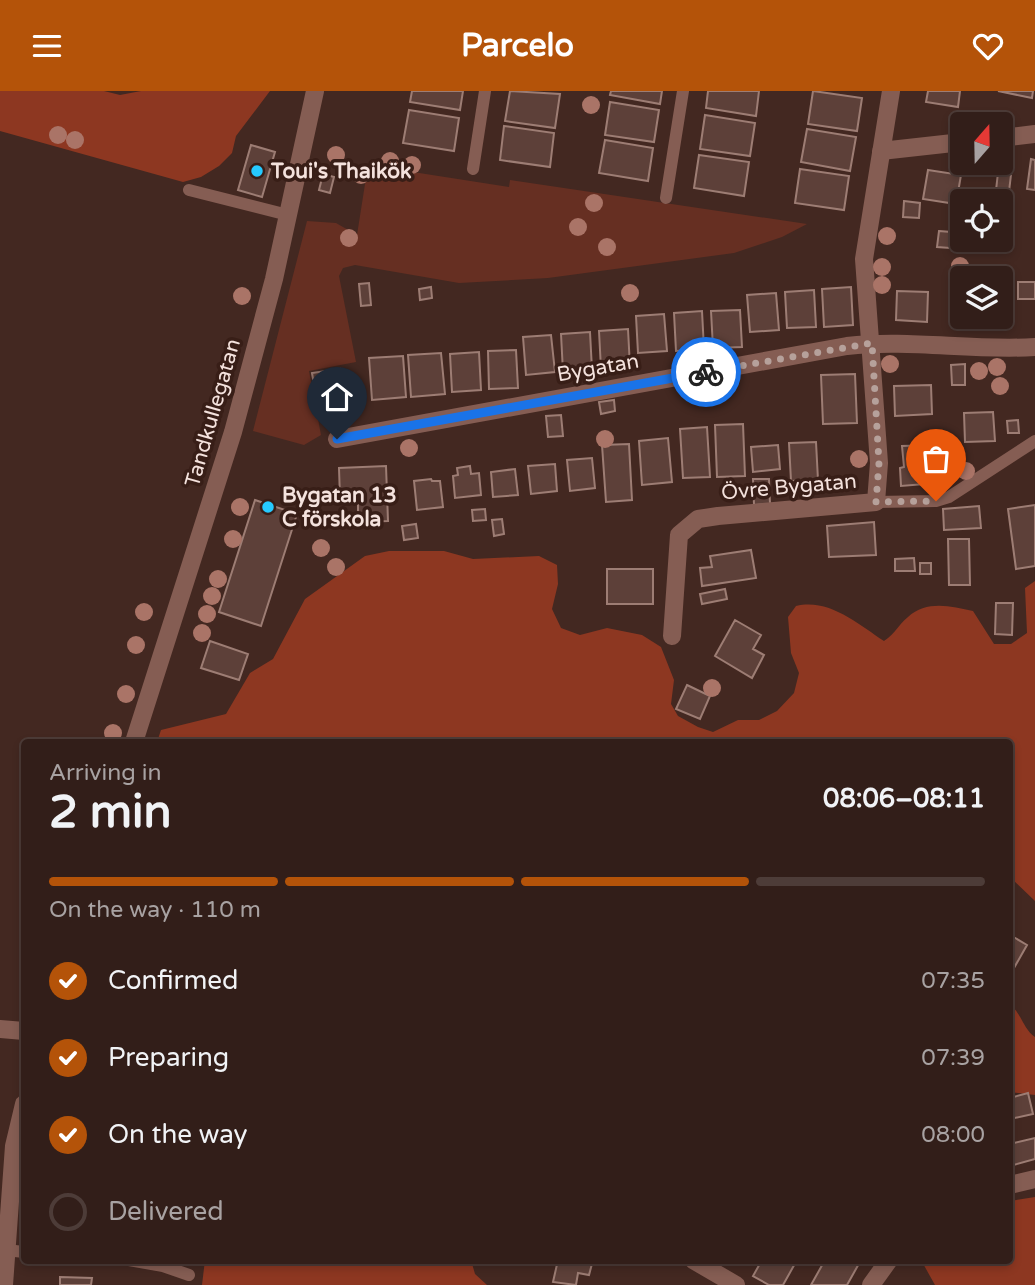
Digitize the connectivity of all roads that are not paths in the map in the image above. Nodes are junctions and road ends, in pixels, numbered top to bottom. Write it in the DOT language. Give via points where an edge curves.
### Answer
graph roads {
  1 [pos="316,91"];
  2 [pos="485,91"];
  3 [pos="683,91"];
  4 [pos="891,91"];
  5 [pos="1035,134"];
  6 [pos="1013,137"];
  7 [pos="950,143"];
  8 [pos="881,151"];
  9 [pos="473,169"];
  10 [pos="189,190"];
  11 [pos="666,198"];
  12 [pos="288,215"];
  13 [pos="872,343"];
  14 [pos="1035,347"];
  15 [pos="337,439"];
  16 [pos="1035,441"];
  17 [pos="876,502"];
  18 [pos="672,636"];
  19 [pos="135,739"];
  20 [pos="0,1029"];
  21 [pos="21,1031"];
  22 [pos="21,1117"];
  23 [pos="13,1151"];
  24 [pos="1035,1179"];
  25 [pos="1013,1184"];
  26 [pos="15,1251"];
  27 [pos="152,1264"];
  28 [pos="700,1264"];
  29 [pos="886,1264"];
  30 [pos="189,1275"];
  31 [pos="4,1285"];
  32 [pos="736,1285"];
  33 [pos="871,1285"];
  1 -- 12 [label="street, Tandkullegatan"];
  2 -- 9 [label="lane"];
  3 -- 11 [label="lane"];
  4 -- 8 [label="street"];
  5 -- 6 [label="street"];
  7 -- 8 [label="street"];
  8 -- 13 [label="street" via="864,259"];
  10 -- 12 [label="lane"];
  12 -- 19 [label="street, Tandkullegatan" via="233,432"];
  13 -- 14 [label="street, Bygatan"];
  13 -- 15 [label="street, Bygatan"];
  13 -- 17 [label="street" via="879,463"];
  16 -- 17 [label="lane, Övre Bygatan" via="949,497"];
  17 -- 18 [label="street, Övre Bygatan" via="698,519 686,527 677,544"];
  20 -- 21 [label="street"];
  22 -- 23 [label="street"];
  23 -- 26 [label="street"];
  24 -- 25 [label="street"];
  26 -- 31 [label="street"];
  27 -- 30 [label="lane"];
  28 -- 32 [label="street"];
  29 -- 33 [label="street"];
}
